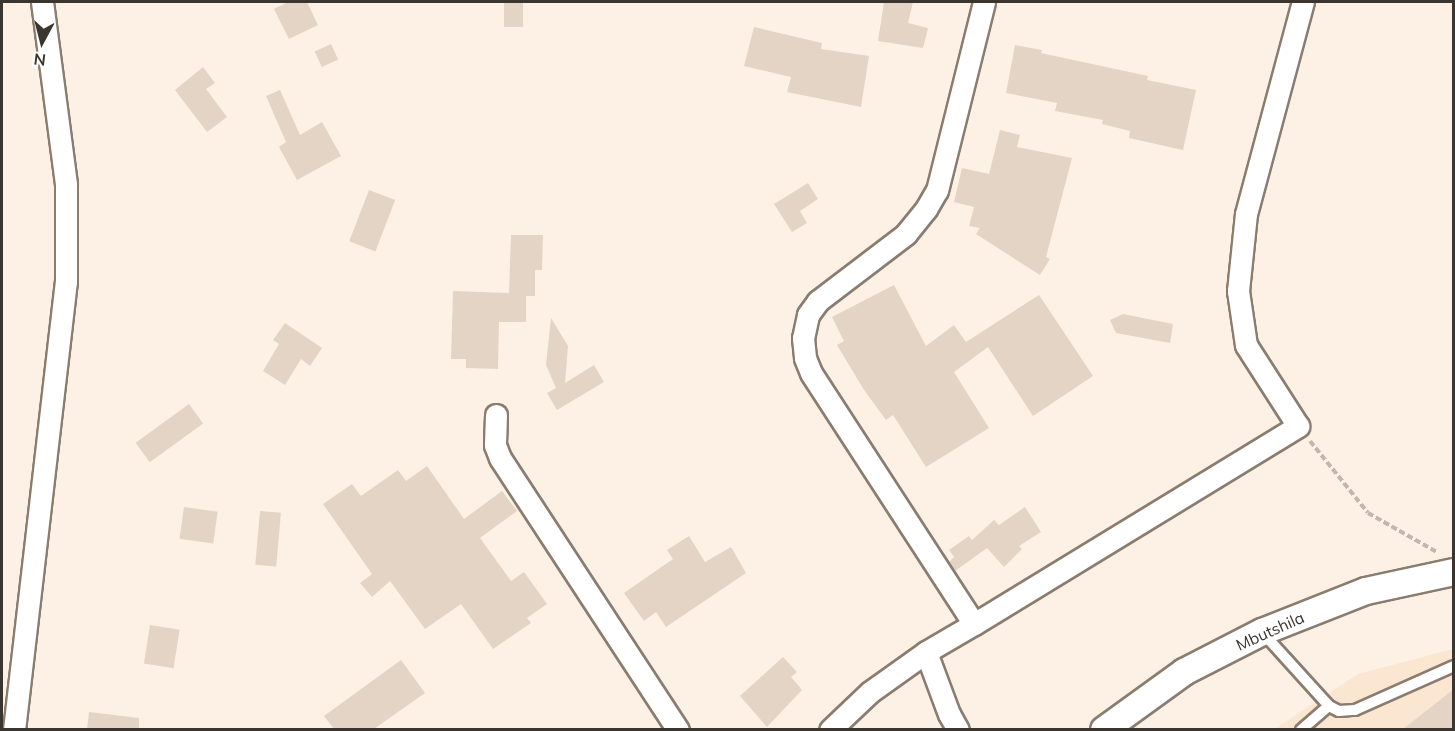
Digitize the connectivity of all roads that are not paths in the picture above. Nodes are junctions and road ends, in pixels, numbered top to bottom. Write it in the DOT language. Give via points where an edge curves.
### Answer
graph roads {
  1 [pos="42,2"];
  2 [pos="984,2"];
  3 [pos="1303,2"];
  4 [pos="496,415"];
  5 [pos="1449,564"];
  6 [pos="974,624"];
  7 [pos="1262,632"];
  8 [pos="926,652"];
  9 [pos="1454,666"];
  10 [pos="1329,706"];
  11 [pos="14,729"];
  12 [pos="678,729"];
  13 [pos="830,729"];
  14 [pos="958,729"];
  15 [pos="1104,729"];
  16 [pos="1301,729"];
  1 -- 11 [label="street" via="66,184 66,282"];
  2 -- 6 [label="street" via="937,190 906,234 818,301 808,315 803,338 811,373"];
  3 -- 6 [label="street" via="1246,214 1238,291 1246,345 1298,426"];
  4 -- 12 [label="street" via="495,445 500,459"];
  5 -- 7 [label="street, Mbutshila"];
  6 -- 8 [label="street"];
  7 -- 10 [label="lane"];
  7 -- 15 [label="street, Mbutshila" via="1184,672"];
  8 -- 13 [label="street" via="870,692"];
  8 -- 14 [label="street"];
  9 -- 10 [label="lane" via="1350,711"];
  10 -- 16 [label="lane"];
}
